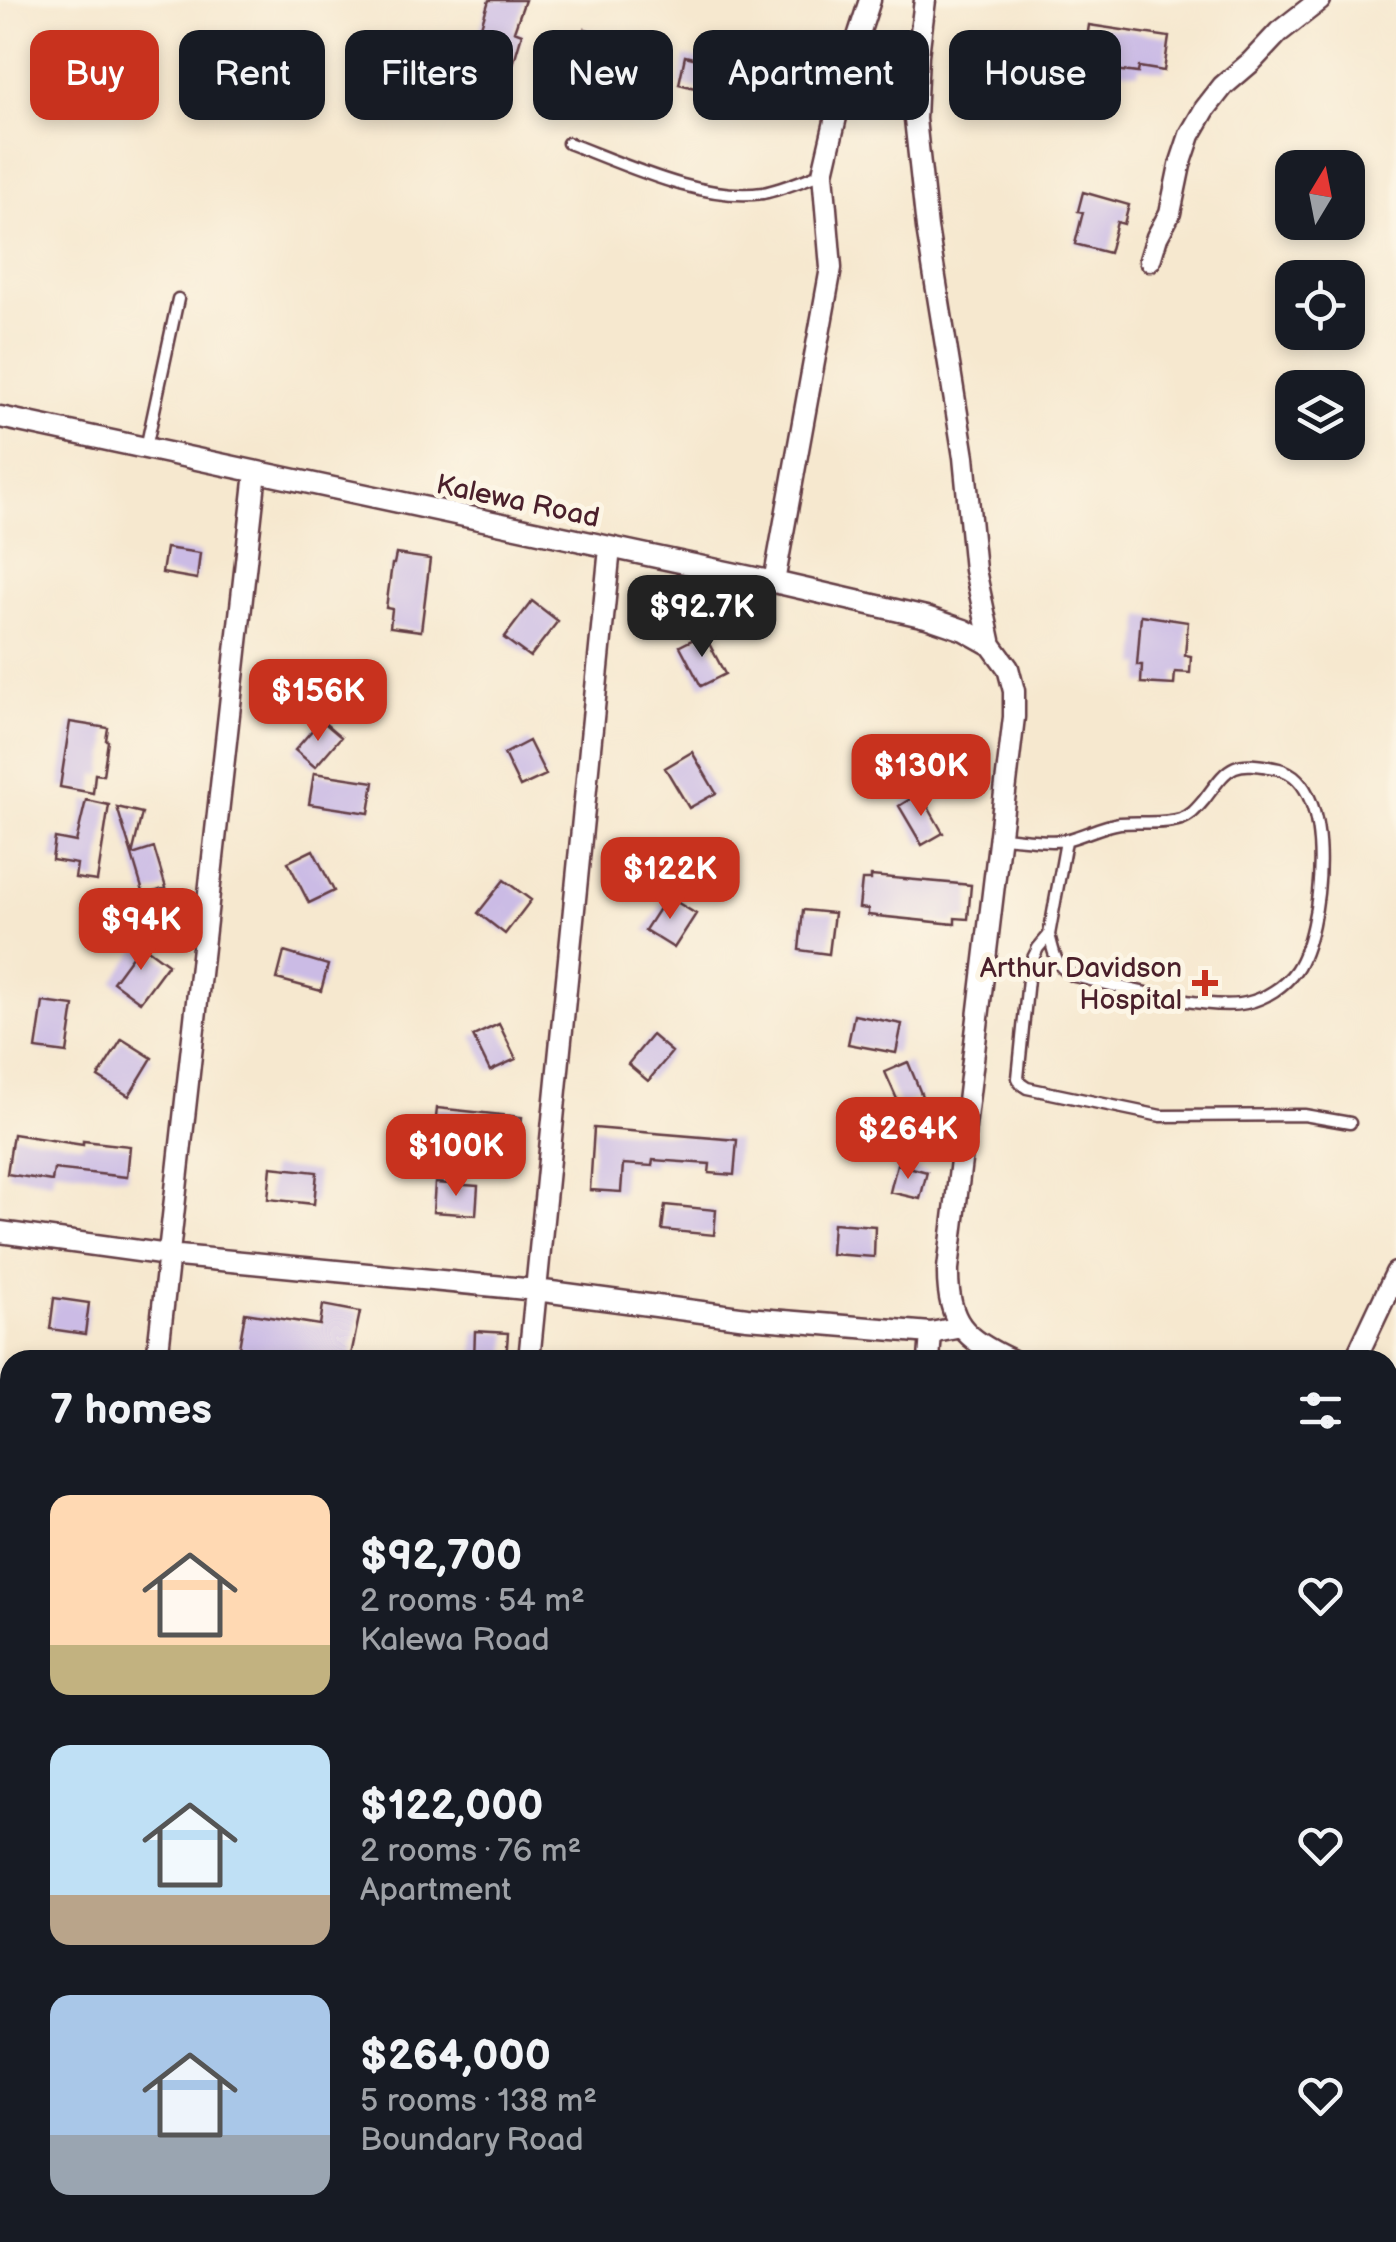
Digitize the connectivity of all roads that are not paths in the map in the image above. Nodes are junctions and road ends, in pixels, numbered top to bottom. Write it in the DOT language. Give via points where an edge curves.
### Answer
graph roads {
  1 [pos="870,0"];
  2 [pos="925,0"];
  3 [pos="1320,0"];
  4 [pos="568,142"];
  5 [pos="824,173"];
  6 [pos="1150,260"];
  7 [pos="178,300"];
  8 [pos="0,417"];
  9 [pos="146,448"];
  10 [pos="256,472"];
  11 [pos="610,548"];
  12 [pos="774,582"];
  13 [pos="991,645"];
  14 [pos="1001,838"];
  15 [pos="1066,841"];
  16 [pos="1050,936"];
  17 [pos="1350,1123"];
  18 [pos="0,1232"];
  19 [pos="168,1255"];
  20 [pos="1396,1274"];
  21 [pos="536,1290"];
  22 [pos="961,1327"];
  23 [pos="931,1333"];
  24 [pos="158,1350"];
  25 [pos="530,1350"];
  26 [pos="930,1350"];
  27 [pos="990,1350"];
  28 [pos="1360,1350"];
  1 -- 5 [label="street"];
  2 -- 13 [label="street" via="916,119 927,228"];
  3 -- 6 [label="street" via="1222,86 1205,110 1190,135"];
  4 -- 5 [label="lane" via="722,194 763,193"];
  5 -- 12 [label="street" via="831,268"];
  7 -- 9 [label="lane"];
  8 -- 9 [label="street, Kalewa Road"];
  9 -- 10 [label="street, Kalewa Road"];
  10 -- 11 [label="street, Kalewa Road"];
  10 -- 19 [label="street"];
  11 -- 12 [label="street, Kalewa Road"];
  11 -- 21 [label="street"];
  12 -- 13 [label="street, Kalewa Road" via="926,618"];
  13 -- 14 [label="street, Kalewa Road" via="1014,691"];
  14 -- 15 [label="lane"];
  14 -- 22 [label="street" via="948,1269 950,1308"];
  15 -- 16 [label="lane"];
  15 -- 16 [label="lane" via="1106,825 1186,818 1231,767 1282,770 1311,800 1320,883 1295,972 1245,1004 1194,1002 1074,976 1056,960"];
  16 -- 17 [label="lane" via="1038,948 1028,980 1018,1078 1027,1088 1161,1116 1304,1115"];
  18 -- 19 [label="street"];
  19 -- 21 [label="street"];
  19 -- 24 [label="street"];
  20 -- 28 [label="street"];
  21 -- 23 [label="street"];
  21 -- 25 [label="street"];
  22 -- 23 [label="street"];
  22 -- 27 [label="street"];
  23 -- 26 [label="street"];
}
